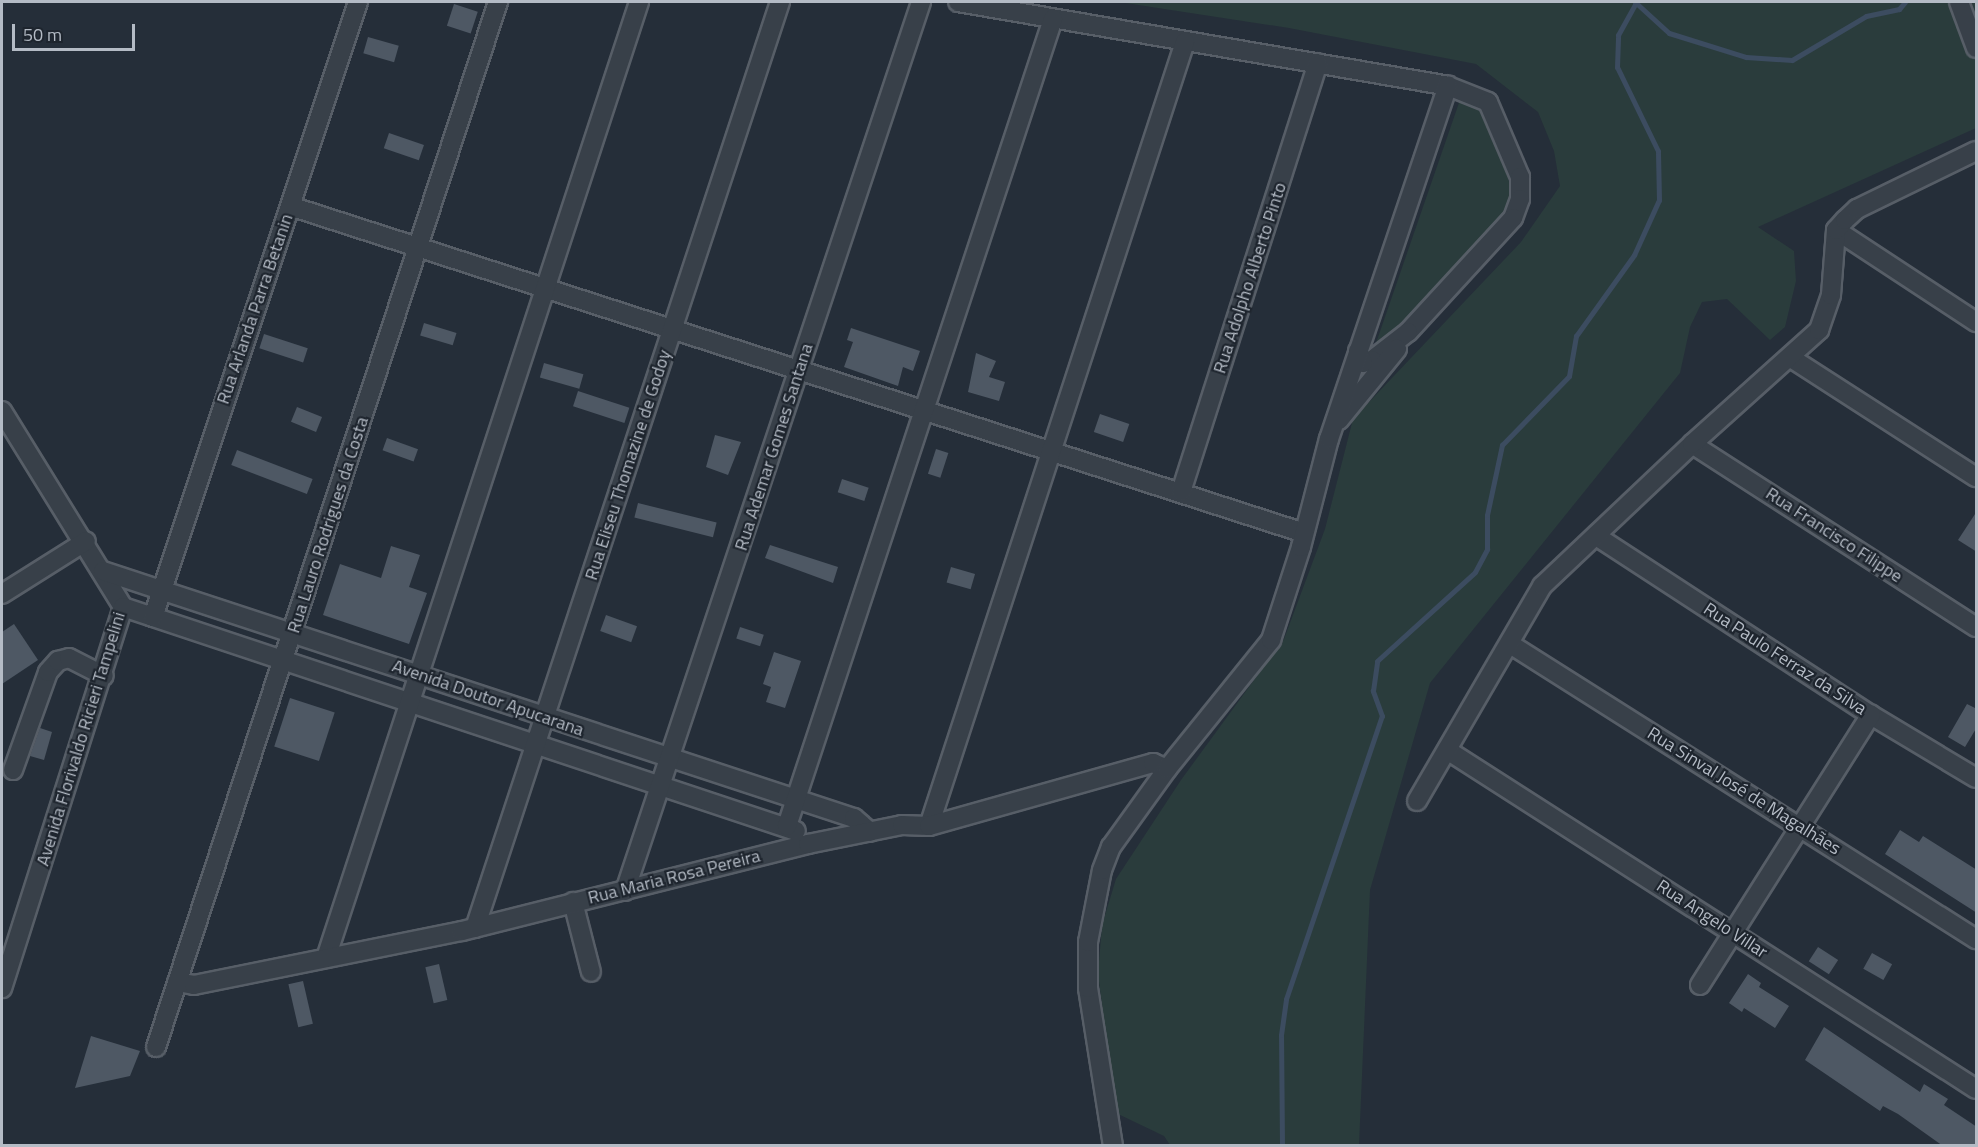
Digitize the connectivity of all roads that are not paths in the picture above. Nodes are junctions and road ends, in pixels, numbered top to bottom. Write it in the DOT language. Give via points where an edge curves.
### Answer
graph roads {
  1 [pos="358,2"];
  2 [pos="498,2"];
  3 [pos="639,2"];
  4 [pos="780,2"];
  5 [pos="921,2"];
  6 [pos="958,2"];
  7 [pos="1959,2"];
  8 [pos="1053,19"];
  9 [pos="1973,33"];
  10 [pos="1185,42"];
  11 [pos="1977,48"];
  12 [pos="1318,63"];
  13 [pos="1448,86"];
  14 [pos="1977,151"];
  15 [pos="290,206"];
  16 [pos="1836,230"];
  17 [pos="418,247"];
  18 [pos="544,287"];
  19 [pos="1977,322"];
  20 [pos="672,329"];
  21 [pos="1408,332"];
  22 [pos="1358,351"];
  23 [pos="1791,358"];
  24 [pos="800,369"];
  25 [pos="925,409"];
  26 [pos="2,411"];
  27 [pos="1333,427"];
  28 [pos="1692,444"];
  29 [pos="1052,450"];
  30 [pos="1977,477"];
  31 [pos="1181,492"];
  32 [pos="1305,533"];
  33 [pos="1596,536"];
  34 [pos="86,541"];
  35 [pos="103,571"];
  36 [pos="162,590"];
  37 [pos="2,594"];
  38 [pos="123,607"];
  39 [pos="153,617"];
  40 [pos="1977,627"];
  41 [pos="293,631"];
  42 [pos="1510,644"];
  43 [pos="284,661"];
  44 [pos="417,675"];
  45 [pos="104,676"];
  46 [pos="409,702"];
  47 [pos="1871,715"];
  48 [pos="545,717"];
  49 [pos="536,744"];
  50 [pos="1447,750"];
  51 [pos="671,759"];
  52 [pos="1167,769"];
  53 [pos="13,770"];
  54 [pos="1977,778"];
  55 [pos="659,785"];
  56 [pos="796,799"];
  57 [pos="1417,801"];
  58 [pos="787,826"];
  59 [pos="929,826"];
  60 [pos="1801,826"];
  61 [pos="870,832"];
  62 [pos="808,844"];
  63 [pos="625,891"];
  64 [pos="573,902"];
  65 [pos="475,928"];
  66 [pos="1733,933"];
  67 [pos="1977,939"];
  68 [pos="326,958"];
  69 [pos="591,972"];
  70 [pos="177,982"];
  71 [pos="1700,985"];
  72 [pos="2,988"];
  73 [pos="156,1047"];
  74 [pos="1977,1089"];
  75 [pos="1113,1146"];
  1 -- 15 [label="street, Rua Arlanda Parra Betanin"];
  2 -- 17 [label="street, Rua Lauro Rodrigues da Costa"];
  3 -- 18 [label="street"];
  4 -- 20 [label="street, Rua Eliseu Thomazine de Godoy"];
  5 -- 24 [label="street, Rua Ademar Gomes Santana"];
  6 -- 8 [label="street"];
  7 -- 9 [label="street"];
  8 -- 10 [label="street"];
  8 -- 25 [label="street"];
  9 -- 11 [label="street"];
  10 -- 12 [label="street"];
  10 -- 29 [label="street"];
  12 -- 13 [label="street"];
  12 -- 31 [label="street, Rua Adolpho Alberto Pinto"];
  13 -- 21 [label="street" via="1488,102 1520,177 1520,199 1513,218"];
  13 -- 22 [label="street"];
  14 -- 16 [label="street" via="1857,209"];
  15 -- 17 [label="street"];
  15 -- 36 [label="street, Rua Arlanda Parra Betanin"];
  16 -- 19 [label="street"];
  16 -- 23 [label="street" via="1831,295 1819,330"];
  17 -- 18 [label="street"];
  17 -- 41 [label="street, Rua Lauro Rodrigues da Costa"];
  18 -- 20 [label="street"];
  18 -- 44 [label="street"];
  20 -- 24 [label="street"];
  20 -- 48 [label="street, Rua Eliseu Thomazine de Godoy"];
  21 -- 22 [label="street" via="1372,360 1363,363"];
  21 -- 27 [label="street"];
  22 -- 27 [label="street"];
  23 -- 28 [label="street"];
  23 -- 30 [label="street"];
  24 -- 25 [label="street"];
  24 -- 51 [label="street, Rua Ademar Gomes Santana"];
  25 -- 29 [label="street"];
  25 -- 56 [label="street"];
  26 -- 34 [label="street, Avenida Florivaldo Ricieri Tampelini"];
  27 -- 32 [label="street"];
  28 -- 33 [label="street"];
  28 -- 40 [label="street, Rua Francisco Filippe"];
  29 -- 31 [label="street"];
  29 -- 59 [label="street"];
  31 -- 32 [label="street"];
  32 -- 52 [label="street" via="1271,640"];
  33 -- 42 [label="street" via="1542,586"];
  33 -- 47 [label="street, Rua Paulo Ferraz da Silva"];
  34 -- 35 [label="street, Avenida Florivaldo Ricieri Tampelini"];
  34 -- 37 [label="street"];
  35 -- 36 [label="street, Avenida Doutor Apucarana"];
  35 -- 38 [label="street, Avenida Florivaldo Ricieri Tampelini"];
  36 -- 39 [label="street, Rua Arlanda Parra Betanin"];
  36 -- 41 [label="street, Avenida Doutor Apucarana"];
  38 -- 39 [label="street, Avenida Doutor Apucarana"];
  38 -- 45 [label="street, Avenida Florivaldo Ricieri Tampelini"];
  39 -- 43 [label="street, Avenida Doutor Apucarana"];
  41 -- 43 [label="street, Rua Lauro Rodrigues da Costa"];
  41 -- 44 [label="street, Avenida Doutor Apucarana"];
  42 -- 50 [label="street"];
  42 -- 60 [label="street, Rua Sinval José de Magalhães"];
  43 -- 46 [label="street, Avenida Doutor Apucarana"];
  43 -- 70 [label="street, Rua Lauro Rodrigues da Costa"];
  44 -- 46 [label="street"];
  44 -- 48 [label="street, Avenida Doutor Apucarana"];
  45 -- 53 [label="street" via="69,658 58,661 48,672"];
  45 -- 72 [label="street, Avenida Florivaldo Ricieri Tampelini"];
  46 -- 49 [label="street, Avenida Doutor Apucarana"];
  46 -- 68 [label="street"];
  47 -- 54 [label="street, Rua Paulo Ferraz da Silva"];
  47 -- 60 [label="street"];
  48 -- 49 [label="street, Rua Eliseu Thomazine de Godoy"];
  48 -- 51 [label="street, Avenida Doutor Apucarana"];
  49 -- 55 [label="street, Avenida Doutor Apucarana"];
  49 -- 65 [label="street, Rua Eliseu Thomazine de Godoy"];
  50 -- 57 [label="street"];
  50 -- 66 [label="street, Rua Angelo Villar"];
  51 -- 55 [label="street, Rua Ademar Gomes Santana"];
  51 -- 56 [label="street, Avenida Doutor Apucarana"];
  52 -- 59 [label="street, Rua Maria Rosa Pereira" via="1154,764"];
  52 -- 75 [label="street" via="1111,847 1091,918 1088,988"];
  55 -- 58 [label="street, Avenida Doutor Apucarana"];
  55 -- 63 [label="street, Rua Ademar Gomes Santana"];
  56 -- 58 [label="street"];
  56 -- 61 [label="street, Avenida Doutor Apucarana" via="854,818"];
  58 -- 62 [label="street, Avenida Doutor Apucarana" via="801,834"];
  59 -- 61 [label="street, Rua Maria Rosa Pereira" via="902,825"];
  60 -- 66 [label="street"];
  60 -- 67 [label="street, Rua Sinval José de Magalhães"];
  61 -- 62 [label="street, Rua Maria Rosa Pereira"];
  62 -- 63 [label="street, Rua Maria Rosa Pereira"];
  63 -- 64 [label="street, Rua Maria Rosa Pereira"];
  64 -- 65 [label="street, Rua Maria Rosa Pereira"];
  64 -- 69 [label="street"];
  65 -- 68 [label="street, Rua Maria Rosa Pereira"];
  66 -- 71 [label="street"];
  66 -- 74 [label="street, Rua Angelo Villar"];
  68 -- 70 [label="street, Rua Maria Rosa Pereira" via="194,985"];
  70 -- 73 [label="street, Rua Lauro Rodrigues da Costa"];
}
